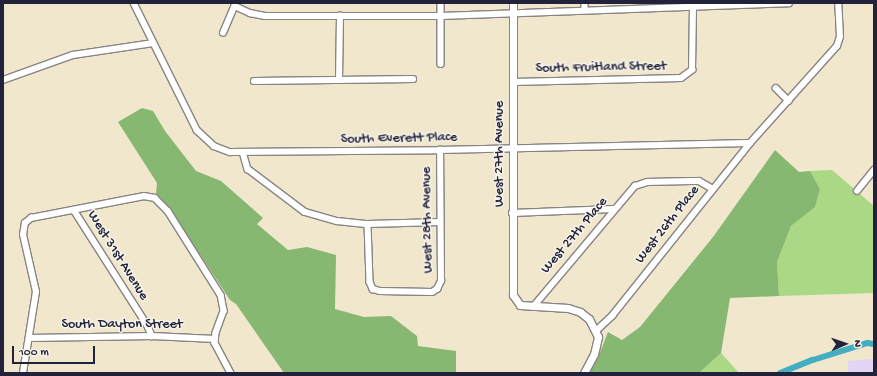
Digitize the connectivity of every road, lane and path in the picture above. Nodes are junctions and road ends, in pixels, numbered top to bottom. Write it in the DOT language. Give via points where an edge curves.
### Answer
graph roads {
  1 [pos="134,3"];
  2 [pos="441,3"];
  3 [pos="513,3"];
  4 [pos="789,3"];
  5 [pos="838,3"];
  6 [pos="726,4"];
  7 [pos="235,5"];
  8 [pos="659,5"];
  9 [pos="585,6"];
  10 [pos="693,6"];
  11 [pos="513,13"];
  12 [pos="340,16"];
  13 [pos="441,16"];
  14 [pos="223,33"];
  15 [pos="153,43"];
  16 [pos="442,64"];
  17 [pos="413,79"];
  18 [pos="3,80"];
  19 [pos="339,80"];
  20 [pos="254,81"];
  21 [pos="513,82"];
  22 [pos="776,88"];
  23 [pos="789,101"];
  24 [pos="750,143"];
  25 [pos="513,148"];
  26 [pos="440,150"];
  27 [pos="243,152"];
  28 [pos="874,170"];
  29 [pos="713,189"];
  30 [pos="856,190"];
  31 [pos="613,209"];
  32 [pos="74,210"];
  33 [pos="512,213"];
  34 [pos="440,222"];
  35 [pos="368,224"];
  36 [pos="533,307"];
  37 [pos="597,330"];
  38 [pos="152,336"];
  39 [pos="29,338"];
  40 [pos="215,339"];
  41 [pos="23,373"];
  42 [pos="231,373"];
  43 [pos="584,373"];
  1 -- 15 [label="street, South Everett Place"];
  2 -- 13 [label="street"];
  3 -- 11 [label="main road, West 27th Avenue"];
  4 -- 6 [label="street"];
  5 -- 23 [label="street, West 26th Place" via="840,37 837,46"];
  6 -- 10 [label="street"];
  7 -- 12 [label="street" via="250,14 265,16"];
  7 -- 14 [label="street"];
  8 -- 9 [label="street"];
  8 -- 10 [label="street"];
  9 -- 11 [label="street"];
  10 -- 21 [label="street, South Fruitland Street" via="693,64 689,74 681,78"];
  11 -- 13 [label="street"];
  11 -- 21 [label="main road, West 27th Avenue"];
  12 -- 13 [label="street"];
  12 -- 19 [label="street"];
  13 -- 16 [label="street"];
  15 -- 18 [label="street" via="74,55"];
  15 -- 27 [label="street, South Everett Place" via="201,135 218,148"];
  17 -- 19 [label="street"];
  19 -- 20 [label="street"];
  21 -- 25 [label="main road, West 27th Avenue"];
  22 -- 23 [label="street"];
  23 -- 24 [label="street, West 26th Place"];
  24 -- 25 [label="street, South Everett Place"];
  24 -- 29 [label="street, West 26th Place"];
  25 -- 26 [label="street, South Everett Place"];
  25 -- 33 [label="main road, West 27th Avenue"];
  26 -- 27 [label="street, South Everett Place"];
  26 -- 34 [label="street, West 28th Avenue"];
  27 -- 35 [label="street" via="248,169 305,212 337,221"];
  28 -- 30 [label="street"];
  29 -- 31 [label="street, West 27th Place" via="691,181 640,184 629,191"];
  29 -- 37 [label="street, West 26th Place" via="612,316"];
  31 -- 33 [label="street"];
  31 -- 36 [label="street, West 27th Place"];
  32 -- 38 [label="street, West 31st Avenue"];
  32 -- 39 [label="street" via="31,218 23,226 36,292"];
  32 -- 40 [label="street" via="144,196 155,198 168,211 221,295 224,311"];
  33 -- 36 [label="main road, West 27th Avenue" via="513,291 518,304"];
  34 -- 35 [label="street"];
  34 -- 35 [label="street, West 28th Avenue" via="441,281 437,289 417,292 374,289 370,282"];
  36 -- 37 [label="main road" via="573,309 589,319"];
  37 -- 43 [label="main road" via="596,348"];
  38 -- 39 [label="street, South Dayton Street"];
  38 -- 40 [label="street, South Dayton Street"];
  39 -- 41 [label="street"];
  40 -- 42 [label="street" via="216,348"];
}
